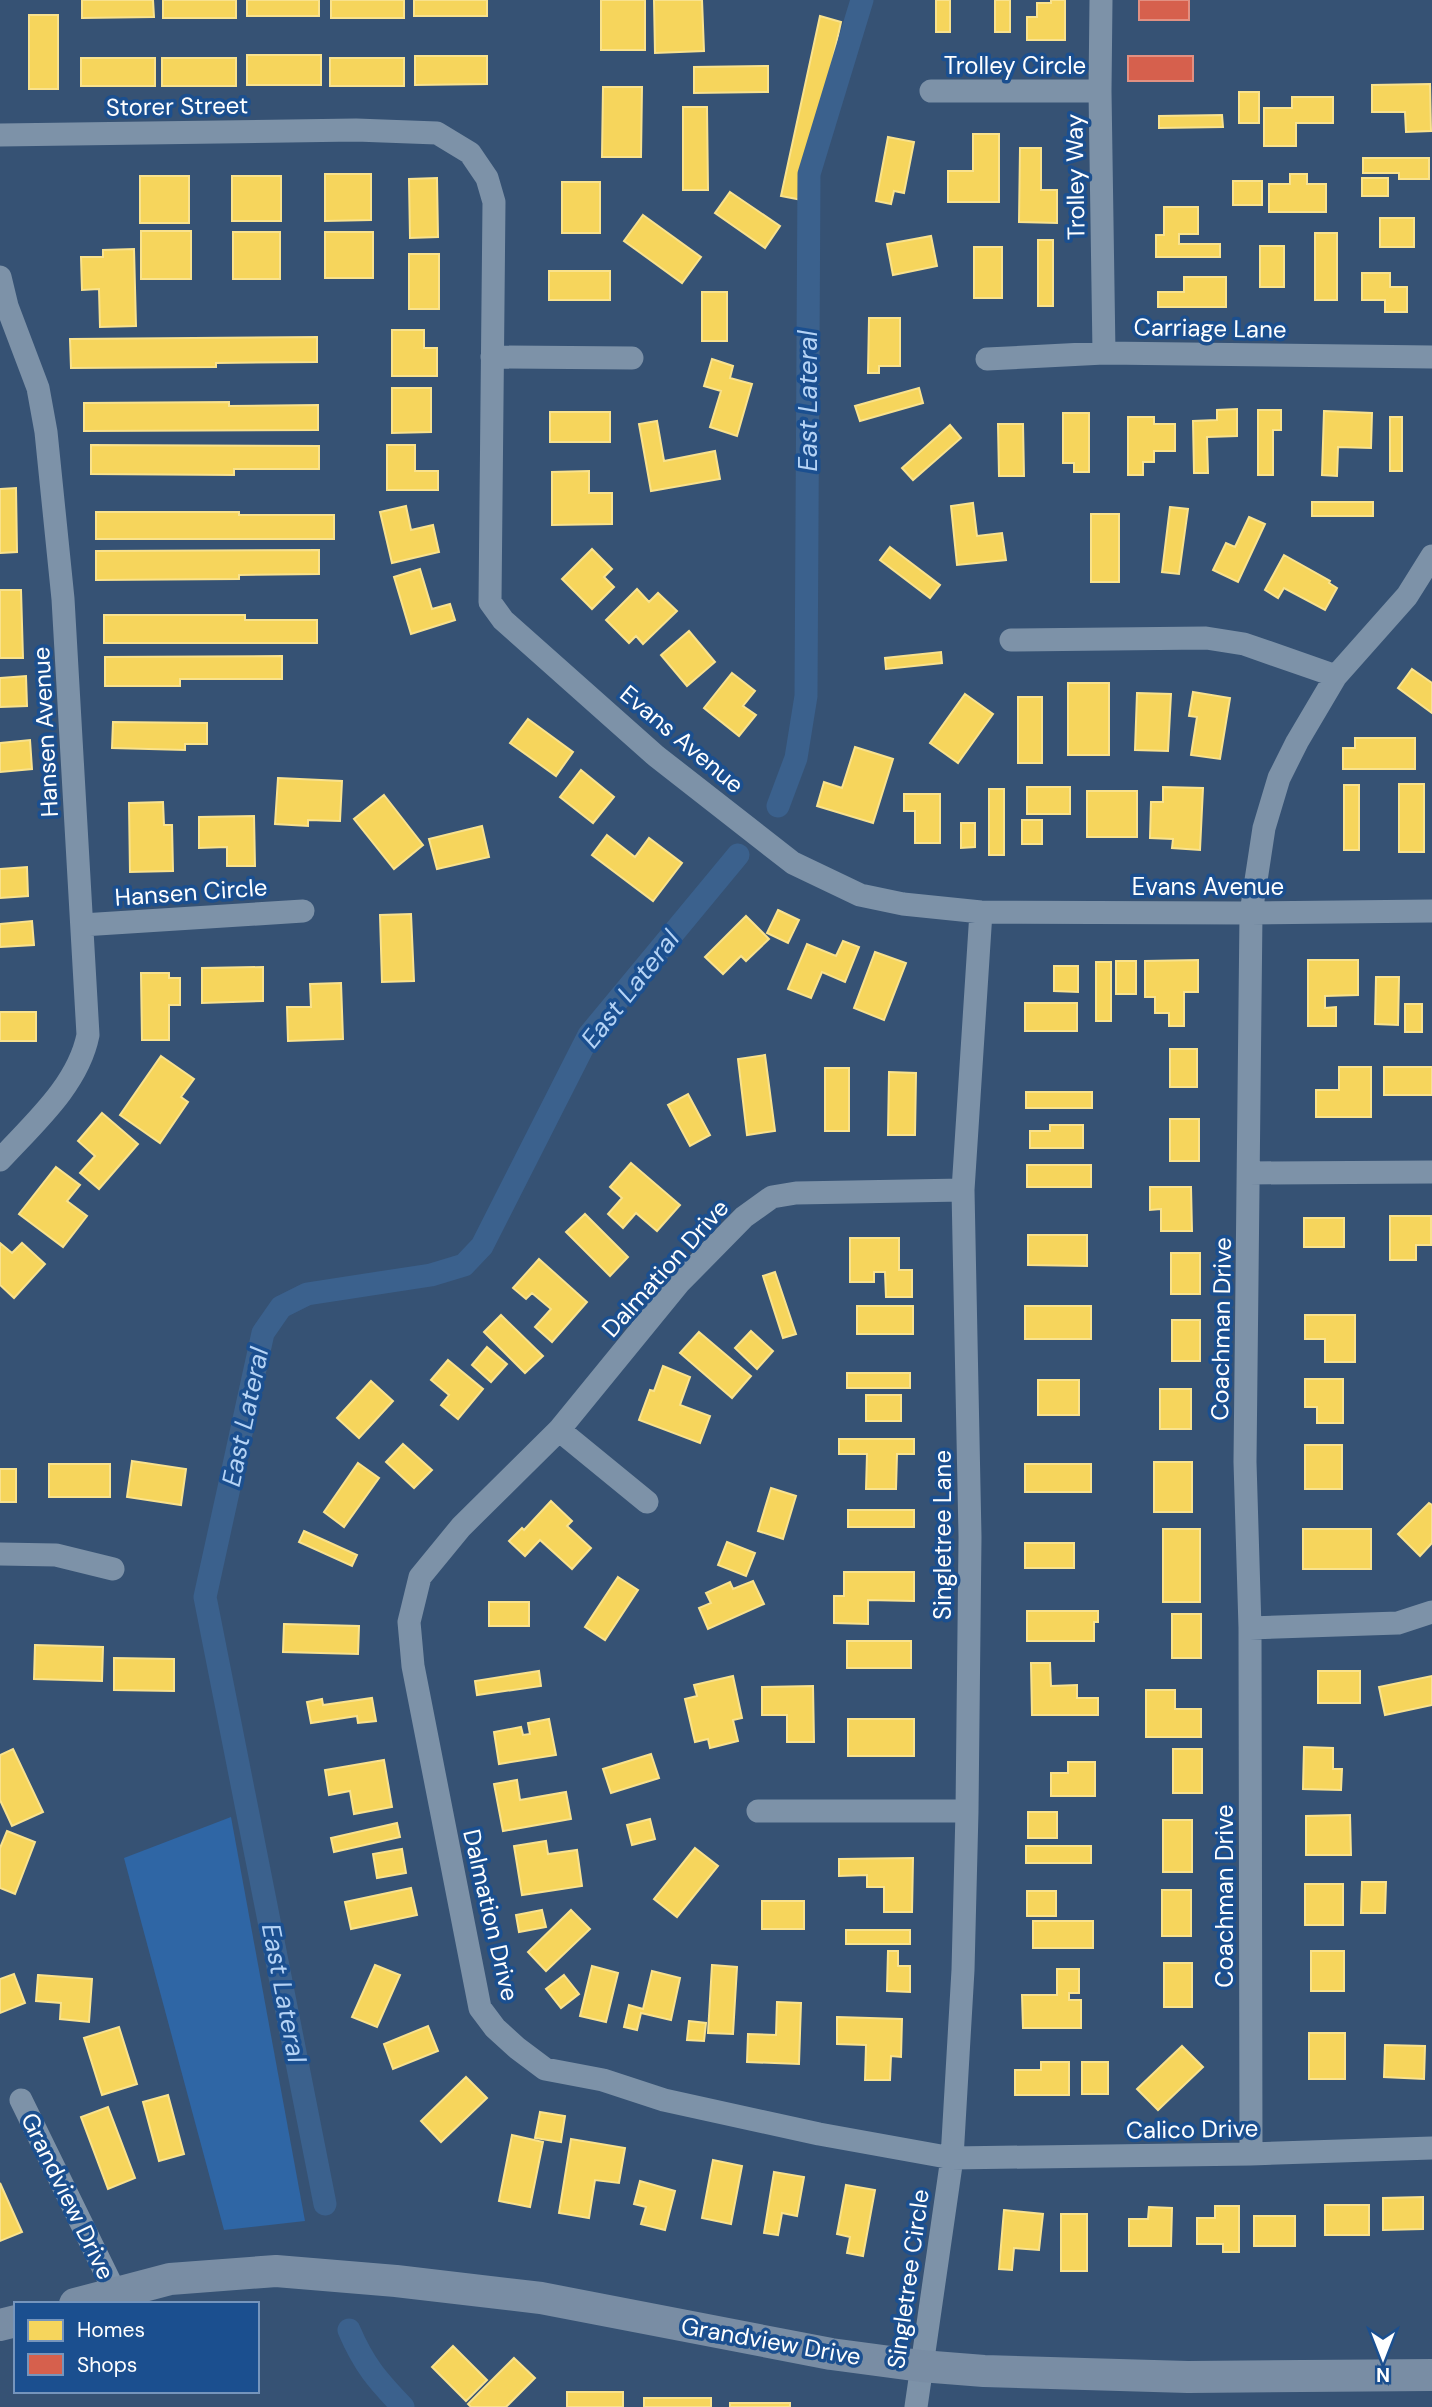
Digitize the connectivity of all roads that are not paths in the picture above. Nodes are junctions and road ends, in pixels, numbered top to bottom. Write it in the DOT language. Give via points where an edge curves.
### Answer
graph roads {
  1 [pos="1101,0"];
  2 [pos="931,91"];
  3 [pos="1100,91"];
  4 [pos="356,130"];
  5 [pos="0,135"];
  6 [pos="0,277"];
  7 [pos="1104,353"];
  8 [pos="492,357"];
  9 [pos="1432,357"];
  10 [pos="632,358"];
  11 [pos="987,359"];
  12 [pos="1432,556"];
  13 [pos="1011,640"];
  14 [pos="1336,676"];
  15 [pos="303,911"];
  16 [pos="1432,911"];
  17 [pos="981,912"];
  18 [pos="1251,913"];
  19 [pos="82,925"];
  20 [pos="0,1160"];
  21 [pos="1432,1172"];
  22 [pos="1250,1173"];
  23 [pos="963,1190"];
  24 [pos="559,1430"];
  25 [pos="648,1502"];
  26 [pos="0,1554"];
  27 [pos="113,1569"];
  28 [pos="1432,1612"];
  29 [pos="1250,1628"];
  30 [pos="758,1811"];
  31 [pos="967,1811"];
  32 [pos="21,2100"];
  33 [pos="1432,2148"];
  34 [pos="1251,2154"];
  35 [pos="952,2158"];
  36 [pos="115,2292"];
  37 [pos="82,2302"];
  38 [pos="921,2366"];
  39 [pos="1432,2375"];
  40 [pos="916,2407"];
  1 -- 3 [label="street, Trolley Way"];
  2 -- 3 [label="street, Trolley Circle"];
  3 -- 7 [label="street, Trolley Way"];
  4 -- 5 [label="street, Storer Street"];
  4 -- 8 [label="street, Evans Avenue" via="437,133 470,153 487,178 494,202"];
  6 -- 19 [label="street, Hansen Avenue" via="6,306 38,388 46,432 63,599"];
  7 -- 9 [label="street, Carriage Lane"];
  7 -- 11 [label="street, Carriage Lane"];
  8 -- 10 [label="street"];
  8 -- 17 [label="street, Evans Avenue" via="490,602 503,620 656,756 793,863 860,895"];
  12 -- 14 [label="street, Coachman Drive" via="1407,596"];
  13 -- 14 [label="street" via="1206,638 1244,644"];
  14 -- 18 [label="street, Coachman Drive" via="1279,778 1264,828"];
  15 -- 19 [label="street, Hansen Circle"];
  16 -- 18 [label="street, Evans Avenue"];
  17 -- 18 [label="street, Evans Avenue"];
  17 -- 23 [label="street, Singletree Lane"];
  18 -- 22 [label="street, Coachman Drive"];
  19 -- 20 [label="street, Hansen Avenue" via="88,1035 84,1054 59,1096"];
  21 -- 22 [label="street"];
  22 -- 29 [label="street, Coachman Drive" via="1245,1462"];
  23 -- 24 [label="street, Dalmation Drive" via="772,1197 744,1217 680,1283"];
  23 -- 31 [label="street, Singletree Lane" via="970,1538"];
  24 -- 25 [label="street"];
  24 -- 35 [label="street, Dalmation Drive" via="461,1527 420,1577 409,1622 413,1666 480,2008 495,2028 545,2069 819,2134"];
  26 -- 27 [label="street" via="56,1555"];
  28 -- 29 [label="street" via="1398,1623"];
  29 -- 34 [label="street, Coachman Drive"];
  30 -- 31 [label="street"];
  31 -- 35 [label="street, Singletree Lane"];
  32 -- 36 [label="street, Grandview Drive"];
  33 -- 34 [label="street, Calico Drive"];
  34 -- 35 [label="street, Calico Drive"];
  35 -- 38 [label="street, Singletree Circle"];
  36 -- 37 [label="street, Grandview Drive"];
  36 -- 38 [label="street, Grandview Drive" via="170,2279 259,2272 396,2281 541,2298 831,2354"];
  38 -- 39 [label="street, Grandview Drive" via="1188,2377"];
  38 -- 40 [label="street, Singletree Circle"];
}
